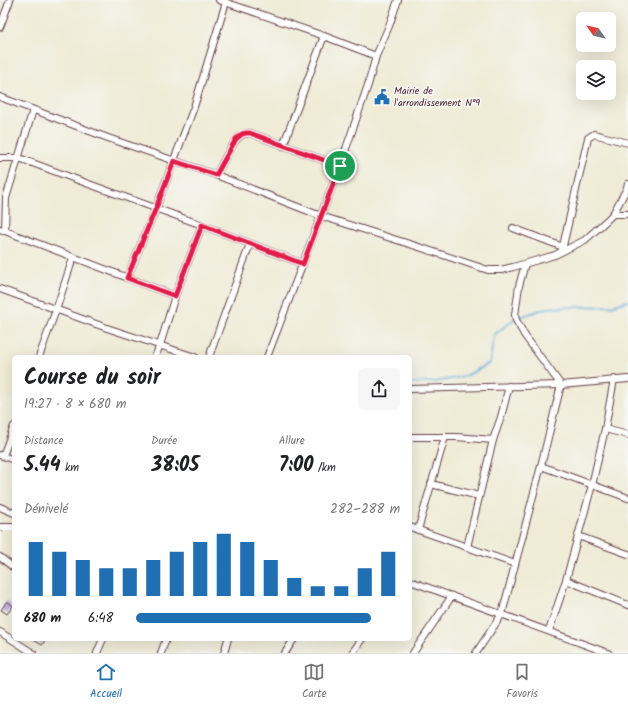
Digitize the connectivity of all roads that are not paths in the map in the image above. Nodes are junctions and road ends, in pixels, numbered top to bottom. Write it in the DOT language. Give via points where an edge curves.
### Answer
graph roads {
  1 [pos="10,0"];
  2 [pos="219,0"];
  3 [pos="398,0"];
  4 [pos="226,2"];
  5 [pos="0,27"];
  6 [pos="324,36"];
  7 [pos="376,56"];
  8 [pos="0,97"];
  9 [pos="34,110"];
  10 [pos="628,143"];
  11 [pos="283,146"];
  12 [pos="0,158"];
  13 [pos="19,158"];
  14 [pos="174,161"];
  15 [pos="340,166"];
  16 [pos="216,175"];
  17 [pos="628,184"];
  18 [pos="6,198"];
  19 [pos="0,204"];
  20 [pos="156,208"];
  21 [pos="613,214"];
  22 [pos="628,214"];
  23 [pos="321,216"];
  24 [pos="202,225"];
  25 [pos="513,228"];
  26 [pos="3,230"];
  27 [pos="250,244"];
  28 [pos="562,249"];
  29 [pos="72,258"];
  30 [pos="303,264"];
  31 [pos="525,264"];
  32 [pos="127,278"];
  33 [pos="0,289"];
  34 [pos="175,296"];
  35 [pos="56,310"];
  36 [pos="160,345"];
  37 [pos="41,355"];
  38 [pos="156,355"];
  39 [pos="189,355"];
  40 [pos="210,355"];
  41 [pos="268,355"];
  42 [pos="614,379"];
  43 [pos="628,379"];
  44 [pos="561,385"];
  45 [pos="509,386"];
  46 [pos="412,389"];
  47 [pos="605,429"];
  48 [pos="12,431"];
  49 [pos="628,435"];
  50 [pos="412,436"];
  51 [pos="445,437"];
  52 [pos="493,440"];
  53 [pos="2,455"];
  54 [pos="12,459"];
  55 [pos="541,466"];
  56 [pos="431,484"];
  57 [pos="592,484"];
  58 [pos="479,496"];
  59 [pos="628,498"];
  60 [pos="0,507"];
  61 [pos="12,512"];
  62 [pos="0,527"];
  63 [pos="12,527"];
  64 [pos="412,528"];
  65 [pos="418,530"];
  66 [pos="578,536"];
  67 [pos="467,547"];
  68 [pos="628,554"];
  69 [pos="0,557"];
  70 [pos="515,564"];
  71 [pos="12,566"];
  72 [pos="566,580"];
  73 [pos="412,582"];
  74 [pos="452,596"];
  75 [pos="628,605"];
  76 [pos="502,614"];
  77 [pos="549,631"];
  78 [pos="1,634"];
  79 [pos="12,641"];
  80 [pos="13,641"];
  81 [pos="102,641"];
  82 [pos="165,641"];
  83 [pos="227,641"];
  84 [pos="293,641"];
  85 [pos="361,641"];
  86 [pos="33,653"];
  87 [pos="98,653"];
  88 [pos="161,653"];
  89 [pos="224,653"];
  90 [pos="285,653"];
  91 [pos="352,653"];
  92 [pos="413,653"];
  93 [pos="476,653"];
  94 [pos="608,653"];
  1 -- 5 [label="street"];
  2 -- 4 [label="street"];
  3 -- 7 [label="street"];
  4 -- 6 [label="street"];
  4 -- 14 [label="street" via="194,107"];
  6 -- 7 [label="street"];
  6 -- 11 [label="street"];
  7 -- 15 [label="street"];
  8 -- 9 [label="street"];
  9 -- 13 [label="street"];
  9 -- 14 [label="street"];
  10 -- 28 [label="street" via="594,134 588,138"];
  11 -- 15 [label="street"];
  11 -- 16 [label="street" via="250,133 242,134 236,139"];
  12 -- 13 [label="street"];
  13 -- 18 [label="street"];
  13 -- 20 [label="street"];
  14 -- 16 [label="street"];
  14 -- 20 [label="street"];
  15 -- 23 [label="street"];
  16 -- 23 [label="street"];
  17 -- 21 [label="street"];
  18 -- 19 [label="street"];
  18 -- 26 [label="street"];
  20 -- 24 [label="street"];
  20 -- 32 [label="street"];
  21 -- 22 [label="street"];
  21 -- 28 [label="street" via="585,240"];
  23 -- 30 [label="street"];
  23 -- 31 [label="street" via="492,271"];
  24 -- 27 [label="street"];
  24 -- 34 [label="street"];
  25 -- 28 [label="street"];
  26 -- 29 [label="street"];
  27 -- 30 [label="street"];
  27 -- 40 [label="street"];
  28 -- 31 [label="street" via="555,255"];
  29 -- 32 [label="street"];
  29 -- 35 [label="street"];
  30 -- 41 [label="street"];
  31 -- 44 [label="street" via="519,286 516,320"];
  32 -- 34 [label="street"];
  33 -- 35 [label="street"];
  34 -- 36 [label="street"];
  35 -- 36 [label="street"];
  35 -- 37 [label="street"];
  36 -- 38 [label="street"];
  36 -- 39 [label="street"];
  42 -- 43 [label="street"];
  42 -- 44 [label="street"];
  42 -- 47 [label="street"];
  44 -- 45 [label="street"];
  44 -- 55 [label="street"];
  45 -- 46 [label="street"];
  45 -- 52 [label="street"];
  47 -- 49 [label="street"];
  47 -- 57 [label="street"];
  48 -- 53 [label="street"];
  50 -- 51 [label="street"];
  51 -- 52 [label="street"];
  51 -- 56 [label="street"];
  52 -- 58 [label="street"];
  53 -- 54 [label="street"];
  55 -- 57 [label="street"];
  55 -- 70 [label="street"];
  56 -- 58 [label="street"];
  56 -- 65 [label="street"];
  57 -- 59 [label="street"];
  57 -- 66 [label="street"];
  58 -- 67 [label="street"];
  60 -- 61 [label="street"];
  62 -- 63 [label="street"];
  64 -- 65 [label="street"];
  65 -- 67 [label="street"];
  66 -- 68 [label="street"];
  66 -- 72 [label="street"];
  67 -- 70 [label="street"];
  69 -- 71 [label="street"];
  70 -- 76 [label="street"];
  72 -- 75 [label="street"];
  72 -- 77 [label="street"];
  73 -- 74 [label="street"];
  74 -- 76 [label="street"];
  74 -- 92 [label="street"];
  76 -- 77 [label="street"];
  76 -- 93 [label="street"];
  77 -- 94 [label="street"];
  78 -- 79 [label="street"];
  80 -- 86 [label="street"];
  81 -- 87 [label="street"];
  82 -- 88 [label="street"];
  83 -- 89 [label="street"];
  84 -- 90 [label="street"];
  85 -- 91 [label="street"];
}
